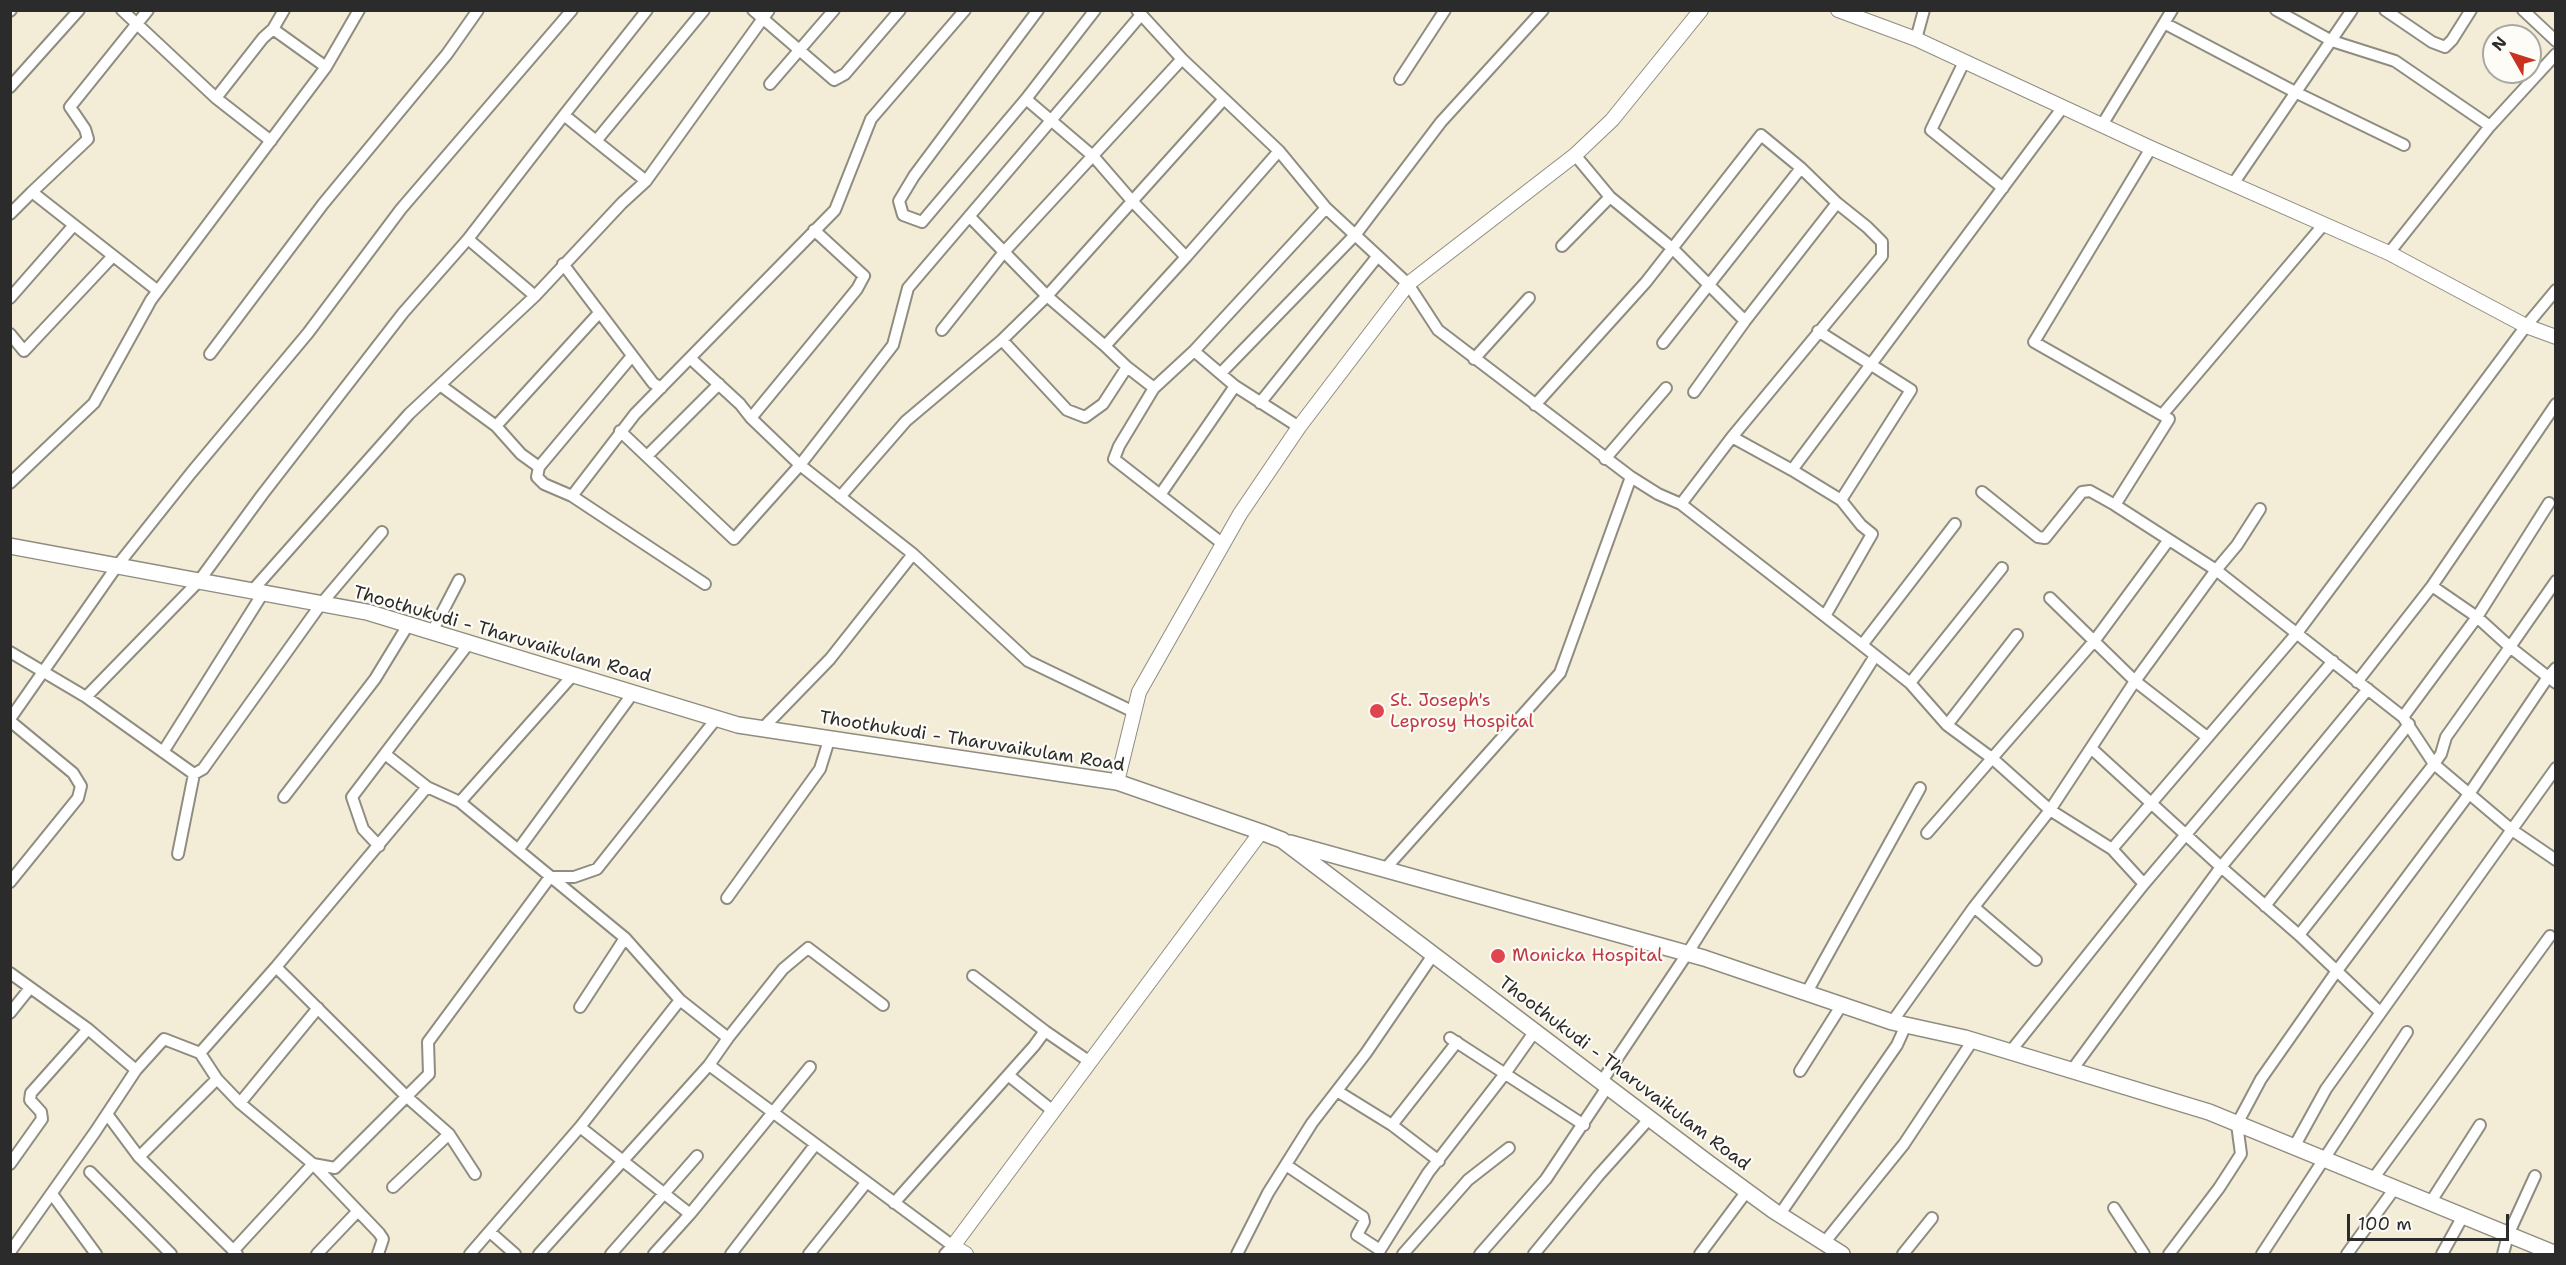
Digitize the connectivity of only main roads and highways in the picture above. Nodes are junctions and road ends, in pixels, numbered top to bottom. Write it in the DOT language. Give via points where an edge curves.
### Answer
graph roads {
  1 [pos="10,546"];
  2 [pos="1282,840"];
  3 [pos="1842,1254"];
  4 [pos="2556,1254"];
  1 -- 2 [label="main road, Thoothukudi - Tharuvaikulam Road" via="367,612 762,729 1117,782"];
  2 -- 3 [label="main road, Thoothukudi - Tharuvaikulam Road" via="1747,1191"];
  2 -- 4 [label="main road" via="1687,954 1899,1024 1973,1040 2209,1112"];
}
